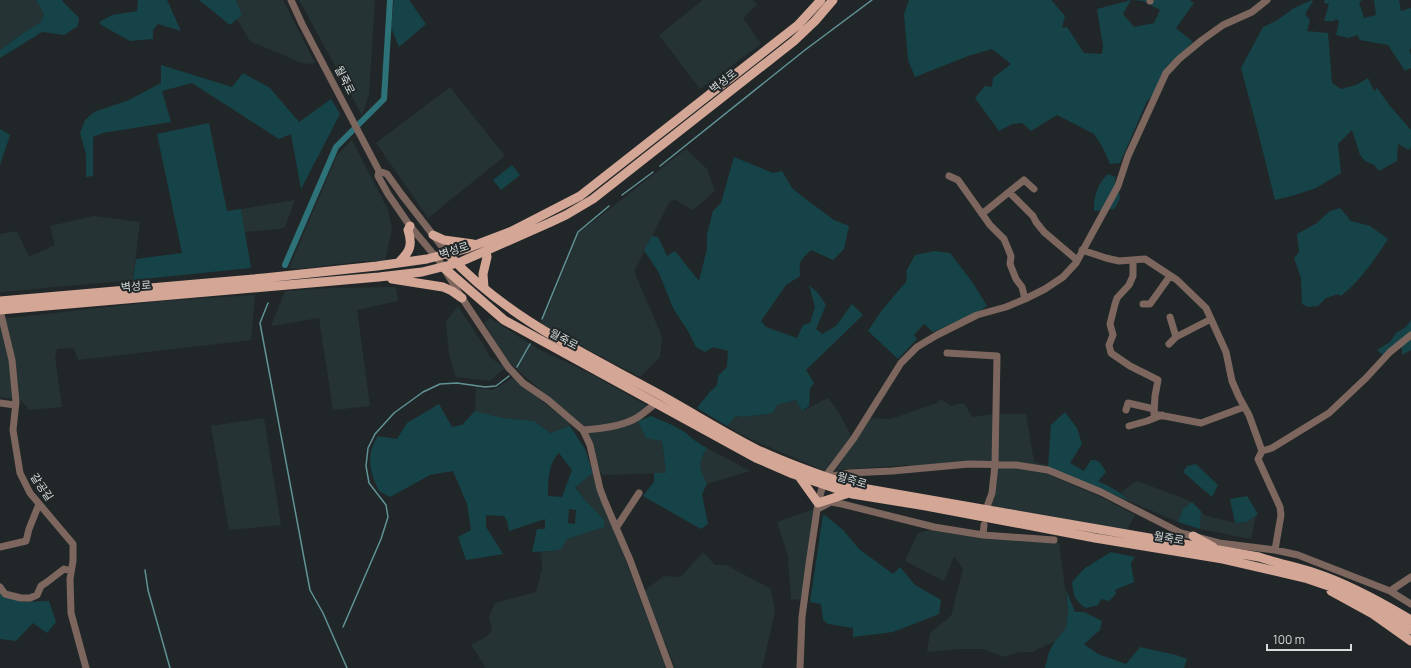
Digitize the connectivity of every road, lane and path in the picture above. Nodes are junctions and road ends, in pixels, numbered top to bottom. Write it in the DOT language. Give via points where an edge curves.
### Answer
graph roads {
  1 [pos="291,0"];
  2 [pos="821,0"];
  3 [pos="833,0"];
  4 [pos="1266,1"];
  5 [pos="379,171"];
  6 [pos="949,176"];
  7 [pos="1034,189"];
  8 [pos="1009,192"];
  9 [pos="982,214"];
  10 [pos="410,226"];
  11 [pos="433,235"];
  12 [pos="476,244"];
  13 [pos="1082,250"];
  14 [pos="486,251"];
  15 [pos="447,253"];
  16 [pos="435,257"];
  17 [pos="1078,260"];
  18 [pos="1133,260"];
  19 [pos="398,263"];
  20 [pos="457,264"];
  21 [pos="442,267"];
  22 [pos="1170,276"];
  23 [pos="379,277"];
  24 [pos="484,288"];
  25 [pos="462,298"];
  26 [pos="1025,299"];
  27 [pos="0,301"];
  28 [pos="1143,304"];
  29 [pos="0,310"];
  30 [pos="1170,317"];
  31 [pos="1211,319"];
  32 [pos="1411,335"];
  33 [pos="1176,337"];
  34 [pos="1168,344"];
  35 [pos="947,353"];
  36 [pos="0,403"];
  37 [pos="656,403"];
  38 [pos="15,405"];
  39 [pos="1244,407"];
  40 [pos="1154,409"];
  41 [pos="1126,410"];
  42 [pos="1162,415"];
  43 [pos="1128,426"];
  44 [pos="583,430"];
  45 [pos="1262,451"];
  46 [pos="995,465"];
  47 [pos="798,475"];
  48 [pos="824,480"];
  49 [pos="639,493"];
  50 [pos="849,493"];
  51 [pos="39,504"];
  52 [pos="988,504"];
  53 [pos="818,506"];
  54 [pos="984,526"];
  55 [pos="616,528"];
  56 [pos="984,535"];
  57 [pos="1193,536"];
  58 [pos="1054,540"];
  59 [pos="0,547"];
  60 [pos="1217,550"];
  61 [pos="1275,550"];
  62 [pos="71,570"];
  63 [pos="1411,577"];
  64 [pos="1305,578"];
  65 [pos="0,587"];
  66 [pos="1390,591"];
  67 [pos="1411,604"];
  68 [pos="1411,620"];
  69 [pos="1411,630"];
  70 [pos="1411,641"];
  71 [pos="86,668"];
  72 [pos="670,668"];
  73 [pos="800,668"];
  1 -- 5 [label="street, 월죽로"];
  2 -- 12 [label="main road, 벽성로" via="798,25 580,196 512,231"];
  3 -- 14 [label="main road, 벽성로" via="794,40 593,199 566,215"];
  4 -- 13 [label="street" via="1252,12 1223,25 1207,36 1166,73 1128,156 1118,186"];
  5 -- 10 [label="street, 월죽로" via="378,176 388,194"];
  5 -- 11 [label="street, 월죽로" via="387,174"];
  6 -- 9 [label="street" via="958,180"];
  7 -- 8 [label="street" via="1024,180"];
  8 -- 9 [label="street"];
  8 -- 17 [label="street" via="1044,232"];
  9 -- 26 [label="street" via="1004,240 1012,256 1010,264"];
  10 -- 16 [label="street, 월죽로"];
  10 -- 19 [label="main road" via="409,250"];
  11 -- 12 [label="main road" via="458,243"];
  11 -- 15 [label="street, 월죽로"];
  12 -- 15 [label="main road, 벽성로"];
  13 -- 17 [label="street"];
  13 -- 18 [label="street" via="1119,261"];
  14 -- 20 [label="main road, 벽성로"];
  14 -- 24 [label="main road"];
  15 -- 16 [label="main road, 벽성로"];
  15 -- 20 [label="main road, 월죽로"];
  16 -- 19 [label="main road, 벽성로"];
  16 -- 21 [label="street, 월죽로"];
  17 -- 26 [label="street" via="1063,277"];
  18 -- 22 [label="street" via="1145,258"];
  18 -- 40 [label="street" via="1133,276 1115,304 1110,324 1113,335 1109,345 1111,353 1158,380"];
  19 -- 27 [label="main road, 벽성로" via="264,278"];
  20 -- 21 [label="main road, 벽성로"];
  20 -- 24 [label="main road, 월죽로"];
  21 -- 23 [label="main road, 벽성로"];
  21 -- 25 [label="street"];
  21 -- 37 [label="main road, 월죽로" via="504,320"];
  22 -- 28 [label="street" via="1150,304"];
  22 -- 31 [label="street" via="1206,308"];
  23 -- 25 [label="main road" via="443,287"];
  23 -- 29 [label="main road, 벽성로"];
  24 -- 48 [label="main road, 월죽로" via="515,313 567,345 756,449"];
  25 -- 44 [label="street" via="516,376"];
  26 -- 48 [label="street" via="978,315 917,346 901,363"];
  29 -- 38 [label="street, 갈공길" via="12,360"];
  30 -- 33 [label="street"];
  31 -- 33 [label="street"];
  31 -- 39 [label="street" via="1226,352 1232,381"];
  32 -- 45 [label="street" via="1390,352 1329,413 1272,448"];
  33 -- 34 [label="street"];
  35 -- 46 [label="street" via="997,356"];
  36 -- 38 [label="street"];
  37 -- 44 [label="street" via="637,418 598,429"];
  37 -- 47 [label="main road, 월죽로" via="756,458"];
  38 -- 51 [label="street, 갈공길" via="13,430 20,474"];
  39 -- 42 [label="street" via="1201,423"];
  39 -- 45 [label="street"];
  40 -- 41 [label="street" via="1128,403"];
  40 -- 42 [label="street" via="1154,414"];
  42 -- 43 [label="street"];
  44 -- 55 [label="street" via="590,445 600,489"];
  45 -- 61 [label="street" via="1258,459 1280,506"];
  46 -- 48 [label="street" via="969,464 849,473"];
  46 -- 52 [label="street"];
  46 -- 57 [label="street" via="1048,470 1101,492 1181,533"];
  47 -- 48 [label="main road, 월죽로"];
  47 -- 53 [label="main road"];
  48 -- 50 [label="main road, 월죽로"];
  48 -- 53 [label="street"];
  48 -- 60 [label="main road, 월죽로"];
  49 -- 55 [label="street"];
  50 -- 53 [label="main road"];
  50 -- 64 [label="main road, 월죽로" via="1223,559"];
  51 -- 59 [label="street" via="26,541"];
  51 -- 62 [label="street, 갈공길" via="73,544"];
  53 -- 56 [label="street" via="831,502 934,527"];
  53 -- 73 [label="street" via="802,617"];
  54 -- 56 [label="street"];
  55 -- 72 [label="street"];
  56 -- 58 [label="street"];
  57 -- 60 [label="main road"];
  57 -- 61 [label="street" via="1218,543"];
  60 -- 68 [label="main road, 월죽로" via="1259,557 1315,573 1386,605"];
  61 -- 66 [label="street" via="1298,555"];
  62 -- 65 [label="street" via="64,569 40,586 37,595 30,598 5,594"];
  62 -- 71 [label="street, 갈공길" via="70,613"];
  63 -- 66 [label="street"];
  64 -- 69 [label="main road, 월죽로" via="1349,593"];
  64 -- 70 [label="main road" via="1372,614"];
  66 -- 67 [label="street"];
}
